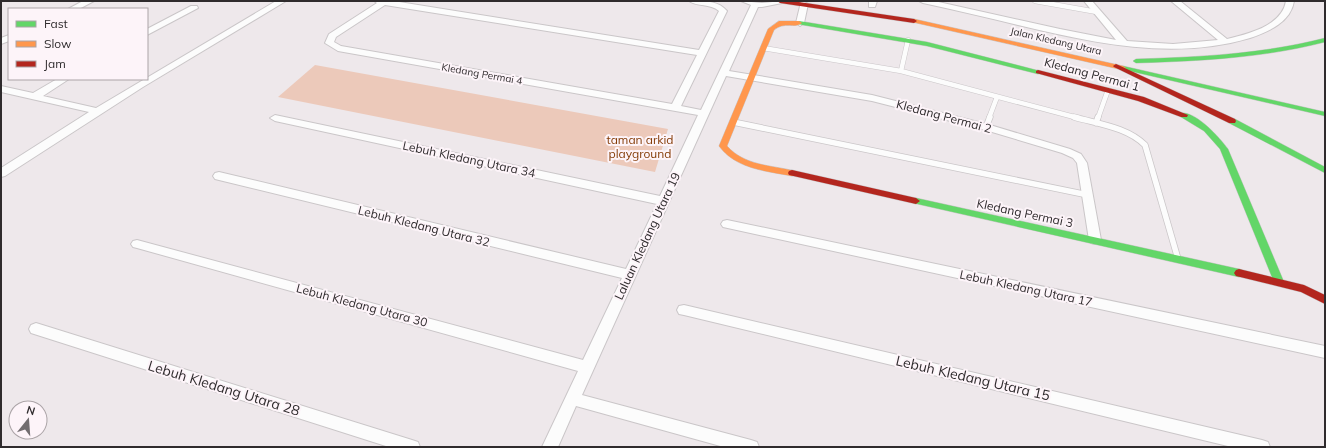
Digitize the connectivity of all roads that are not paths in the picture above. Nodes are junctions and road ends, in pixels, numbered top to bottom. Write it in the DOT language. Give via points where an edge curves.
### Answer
graph roads {
  1 [pos="90,1"];
  2 [pos="282,1"];
  3 [pos="693,1"];
  4 [pos="745,1"];
  5 [pos="779,1"];
  6 [pos="840,1"];
  7 [pos="923,1"];
  8 [pos="1035,1"];
  9 [pos="1088,1"];
  10 [pos="1175,1"];
  11 [pos="1290,1"];
  12 [pos="381,2"];
  13 [pos="873,3"];
  14 [pos="755,4"];
  15 [pos="804,4"];
  16 [pos="74,8"];
  17 [pos="194,8"];
  18 [pos="1097,12"];
  19 [pos="800,23"];
  20 [pos="148,31"];
  21 [pos="1013,34"];
  22 [pos="908,40"];
  23 [pos="1325,40"];
  24 [pos="1226,42"];
  25 [pos="1124,43"];
  26 [pos="763,48"];
  27 [pos="702,53"];
  28 [pos="1123,60"];
  29 [pos="1174,70"];
  30 [pos="901,71"];
  31 [pos="723,72"];
  32 [pos="1189,73"];
  33 [pos="751,77"];
  34 [pos="148,79"];
  35 [pos="62,80"];
  36 [pos="147,80"];
  37 [pos="1,89"];
  38 [pos="1108,90"];
  39 [pos="34,96"];
  40 [pos="996,97"];
  41 [pos="1325,105"];
  42 [pos="674,108"];
  43 [pos="96,111"];
  44 [pos="704,114"];
  45 [pos="1325,114"];
  46 [pos="275,118"];
  47 [pos="731,121"];
  48 [pos="1096,123"];
  49 [pos="986,127"];
  50 [pos="1325,170"];
  51 [pos="1,173"];
  52 [pos="220,176"];
  53 [pos="1088,195"];
  54 [pos="663,201"];
  55 [pos="727,224"];
  56 [pos="1095,240"];
  57 [pos="138,244"];
  58 [pos="1178,259"];
  59 [pos="629,275"];
  60 [pos="1279,282"];
  61 [pos="1325,300"];
  62 [pos="684,310"];
  63 [pos="36,329"];
  64 [pos="1325,352"];
  65 [pos="587,367"];
  66 [pos="573,399"];
  67 [pos="412,447"];
  68 [pos="550,447"];
  69 [pos="752,447"];
  70 [pos="1262,447"];
  1 -- 16 [label="street"];
  2 -- 34 [label="street"];
  3 -- 27 [label="street" via="720,6 723,11"];
  4 -- 14 [label="street"];
  5 -- 14 [label="street"];
  5 -- 15 [label="main road, Jalan Kledang Utara"];
  6 -- 13 [label="main road, Jalan Kledang Utara"];
  7 -- 25 [label="street"];
  8 -- 18 [label="lane"];
  9 -- 18 [label="street"];
  10 -- 24 [label="street"];
  11 -- 24 [label="street" via="1290,5 1276,24 1247,37"];
  12 -- 27 [label="street"];
  12 -- 42 [label="street, Kledang Permai 4" via="332,36 330,43 338,48"];
  13 -- 21 [label="main road, Jalan Kledang Utara"];
  14 -- 31 [label="street, Laluan Kledang Utara 19"];
  15 -- 19 [label="street"];
  15 -- 28 [label="main road, Jalan Kledang Utara" via="927,23"];
  17 -- 20 [label="street"];
  18 -- 25 [label="street"];
  19 -- 22 [label="main road, Kledang Permai 1"];
  19 -- 26 [label="main road, Kledang Permai 1" via="786,22 772,27"];
  22 -- 30 [label="lane"];
  22 -- 38 [label="main road, Kledang Permai 1"];
  23 -- 28 [label="main road" via="1305,47 1249,56"];
  24 -- 25 [label="street" via="1176,47"];
  26 -- 30 [label="lane"];
  26 -- 33 [label="main road"];
  27 -- 42 [label="street"];
  28 -- 29 [label="main road, Jalan Kledang Utara"];
  28 -- 45 [label="main road, Jalan Kledang Utara"];
  28 -- 50 [label="main road" via="1170,90 1252,130"];
  30 -- 40 [label="lane"];
  31 -- 33 [label="street, Kledang Permai 2"];
  31 -- 44 [label="street, Laluan Kledang Utara 19"];
  32 -- 41 [label="main road"];
  33 -- 47 [label="main road"];
  33 -- 49 [label="street, Kledang Permai 2" via="872,98"];
  35 -- 39 [label="street"];
  36 -- 43 [label="street"];
  37 -- 39 [label="street"];
  38 -- 48 [label="lane"];
  38 -- 60 [label="main road, Kledang Permai 1" via="1170,109 1195,121 1211,133 1224,149"];
  39 -- 43 [label="street"];
  40 -- 48 [label="lane"];
  40 -- 49 [label="lane"];
  42 -- 44 [label="street, Kledang Permai 4"];
  43 -- 51 [label="street"];
  44 -- 54 [label="street, Laluan Kledang Utara 19"];
  46 -- 54 [label="street, Lebuh Kledang Utara 34"];
  47 -- 53 [label="lane"];
  47 -- 56 [label="main road, Kledang Permai 3" via="723,146 729,155 741,162"];
  48 -- 58 [label="lane" via="1128,132 1145,145"];
  49 -- 53 [label="street, Kledang Permai 2" via="1077,156 1082,163"];
  52 -- 59 [label="street, Lebuh Kledang Utara 32"];
  53 -- 56 [label="street, Kledang Permai 2"];
  54 -- 59 [label="street, Laluan Kledang Utara 19"];
  55 -- 64 [label="street, Lebuh Kledang Utara 17"];
  56 -- 58 [label="main road, Kledang Permai 3"];
  57 -- 65 [label="street, Lebuh Kledang Utara 30"];
  58 -- 60 [label="main road, Kledang Permai 3"];
  59 -- 65 [label="street, Laluan Kledang Utara 19"];
  60 -- 61 [label="main road, Kledang Permai 3"];
  62 -- 70 [label="street, Lebuh Kledang Utara 15"];
  63 -- 67 [label="street, Lebuh Kledang Utara 28"];
  65 -- 66 [label="street, Laluan Kledang Utara 19"];
  66 -- 68 [label="street, Laluan Kledang Utara 19"];
  66 -- 69 [label="street"];
}
